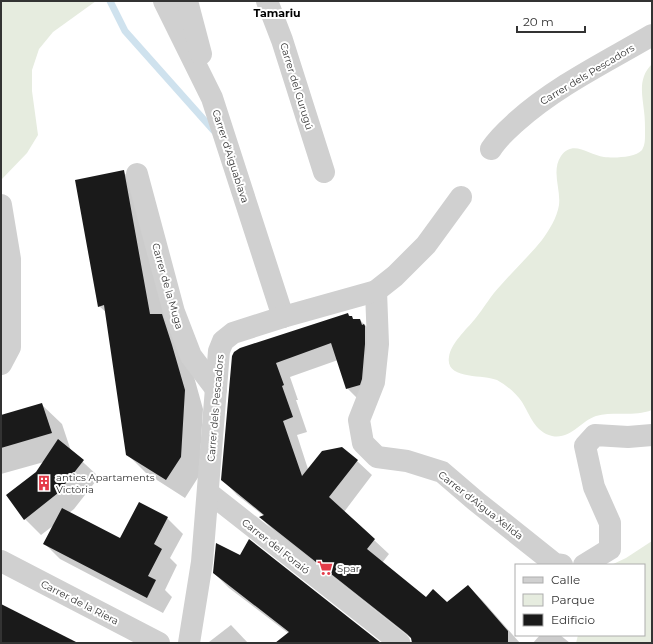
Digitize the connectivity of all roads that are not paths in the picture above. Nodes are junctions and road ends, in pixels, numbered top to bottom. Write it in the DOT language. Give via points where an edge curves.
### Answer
graph roads {
  1 [pos="164,1"];
  2 [pos="188,1"];
  3 [pos="267,1"];
  4 [pos="652,35"];
  5 [pos="212,98"];
  6 [pos="491,149"];
  7 [pos="324,172"];
  8 [pos="138,174"];
  9 [pos="461,197"];
  10 [pos="1,205"];
  11 [pos="376,291"];
  12 [pos="283,317"];
  13 [pos="1,364"];
  14 [pos="216,389"];
  15 [pos="652,434"];
  16 [pos="208,492"];
  17 [pos="1,561"];
  18 [pos="555,564"];
  19 [pos="586,564"];
  20 [pos="159,643"];
  21 [pos="188,643"];
  22 [pos="400,643"];
  1 -- 5 [label="street, Carrer d'Aiguablava"];
  2 -- 5 [label="street"];
  3 -- 7 [label="street, Carrer del Gurugú"];
  4 -- 6 [label="street, Carrer dels Pescadors" via="550,94 498,139"];
  5 -- 12 [label="street, Carrer d'Aiguablava"];
  8 -- 14 [label="street, Carrer de la Muga" via="174,312 191,356"];
  9 -- 11 [label="street, Carrer dels Pescadors" via="426,245"];
  10 -- 13 [label="street" via="10,259 10,347"];
  11 -- 12 [label="street, Carrer dels Pescadors"];
  11 -- 18 [label="street, Carrer d'Aigua Xelida" via="378,344 374,382 359,420 363,443 377,457 407,461 442,472"];
  12 -- 14 [label="street, Carrer dels Pescadors" via="233,333 224,341 219,351"];
  14 -- 16 [label="street, Carrer dels Pescadors"];
  15 -- 19 [label="street" via="628,437 595,435 585,446 594,487 610,523 610,549"];
  16 -- 21 [label="street, Carrer dels Pescadors" via="202,562"];
  16 -- 22 [label="street, Carrer del Foraió"];
  17 -- 20 [label="street, Carrer de la Riera"];
}
